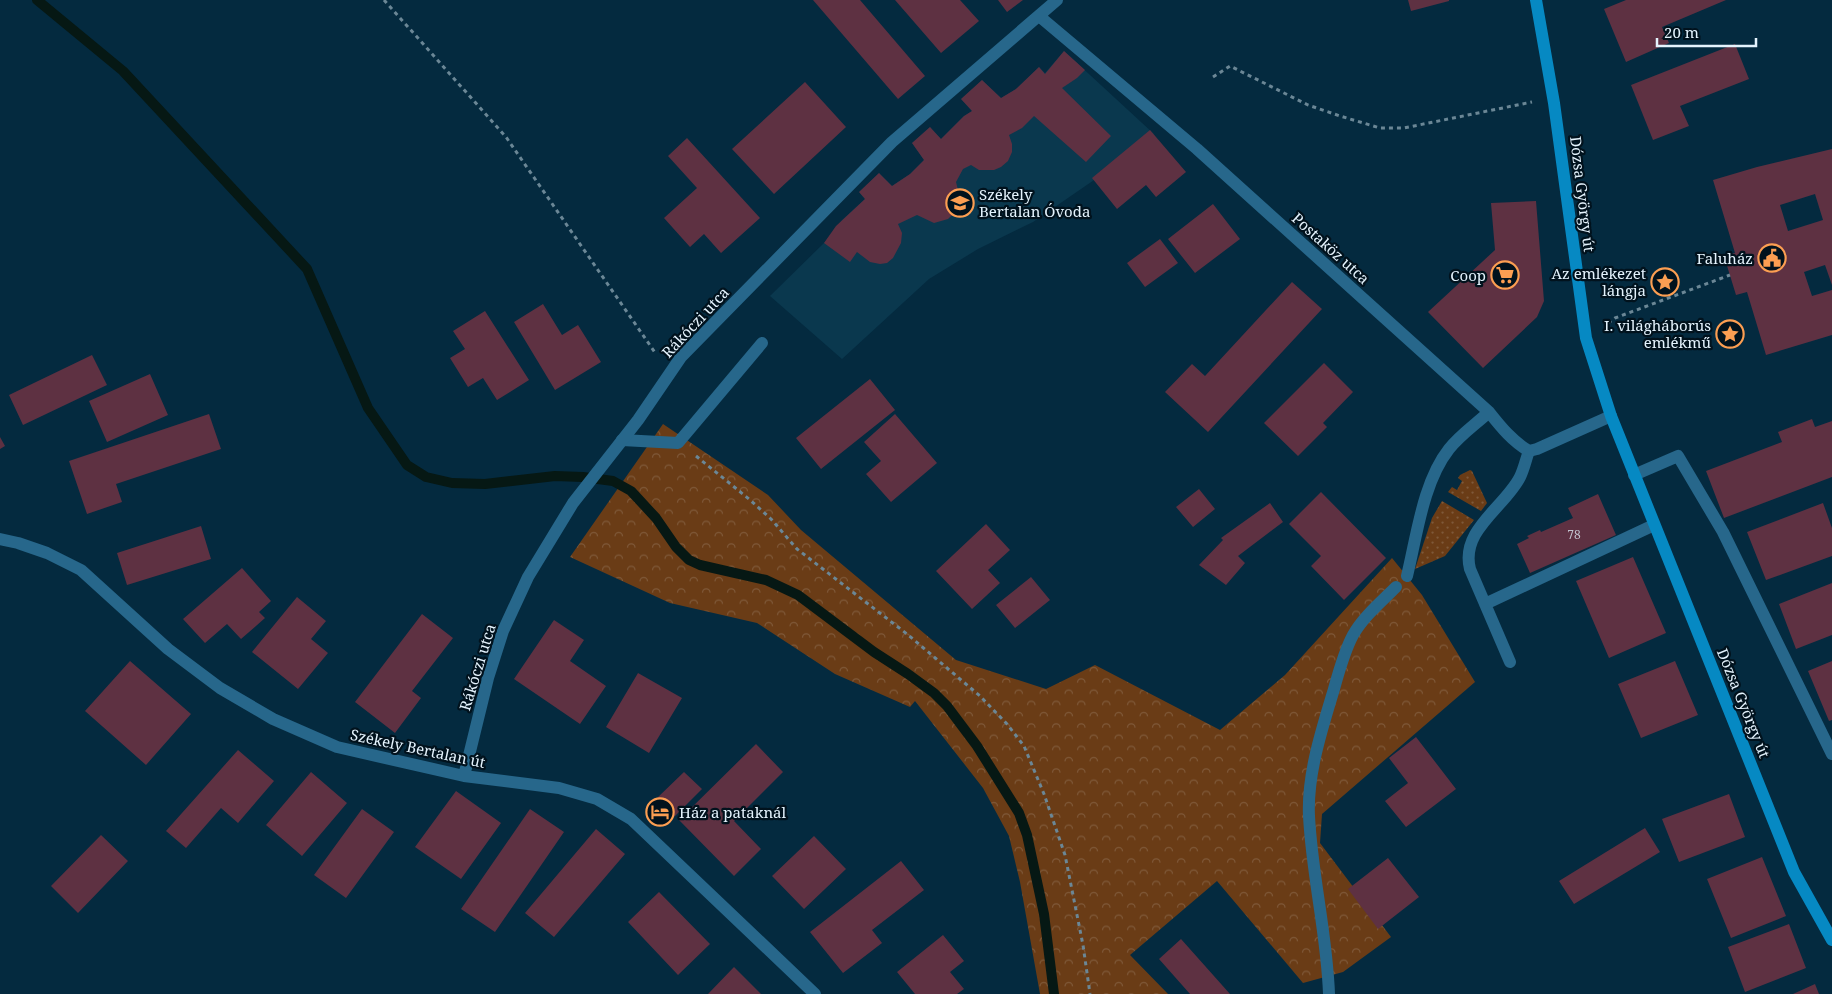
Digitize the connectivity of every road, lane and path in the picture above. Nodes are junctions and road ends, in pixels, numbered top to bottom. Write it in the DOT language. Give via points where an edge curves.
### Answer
graph roads {
  1 [pos="384,0"];
  2 [pos="1057,0"];
  3 [pos="1536,0"];
  4 [pos="1039,16"];
  5 [pos="1213,76"];
  6 [pos="1553,97"];
  7 [pos="1730,275"];
  8 [pos="1615,318"];
  9 [pos="762,343"];
  10 [pos="670,374"];
  11 [pos="1489,412"];
  12 [pos="1611,416"];
  13 [pos="678,443"];
  14 [pos="618,445"];
  15 [pos="1529,451"];
  16 [pos="1634,475"];
  17 [pos="1654,525"];
  18 [pos="0,539"];
  19 [pos="1408,576"];
  20 [pos="1396,587"];
  21 [pos="1485,604"];
  22 [pos="1510,662"];
  23 [pos="1832,754"];
  24 [pos="464,776"];
  25 [pos="1832,940"];
  26 [pos="815,994"];
  27 [pos="1090,994"];
  28 [pos="1330,994"];
  1 -- 10 [label="path" via="506,138"];
  2 -- 4 [label="street, Rákóczi utca"];
  3 -- 6 [label="main road, Dózsa György út"];
  4 -- 10 [label="street, Rákóczi utca" via="892,142 681,357"];
  4 -- 11 [label="street, Postaköz utca" via="1197,149"];
  5 -- 6 [label="path" via="1230,66 1308,105 1380,128 1404,128"];
  6 -- 12 [label="main road, Dózsa György út" via="1586,338"];
  7 -- 8 [label="path"];
  9 -- 13 [label="street"];
  10 -- 14 [label="street, Rákóczi utca"];
  11 -- 15 [label="street, Postaköz utca" via="1507,434"];
  11 -- 19 [label="street" via="1450,448 1433,476"];
  12 -- 15 [label="street"];
  12 -- 16 [label="main road, Dózsa György út"];
  13 -- 14 [label="street"];
  13 -- 27 [label="path" via="749,499 797,549 907,634 980,696 1024,746 1065,855"];
  14 -- 24 [label="street, Rákóczi utca" via="573,504 528,577 503,631"];
  15 -- 21 [label="street" via="1519,478 1472,538 1469,548 1470,569"];
  16 -- 17 [label="main road, Dózsa György út"];
  16 -- 23 [label="street" via="1678,456 1723,532"];
  17 -- 21 [label="street"];
  17 -- 25 [label="main road, Dózsa György út" via="1794,872"];
  18 -- 24 [label="street, Székely Bertalan út" via="47,553 81,570 168,649 220,688 273,719 337,747"];
  20 -- 28 [label="street" via="1361,622 1346,649 1319,738 1310,789 1311,843"];
  21 -- 22 [label="street"];
  24 -- 26 [label="street, Székely Bertalan út" via="559,788 597,799 631,820"];
}
